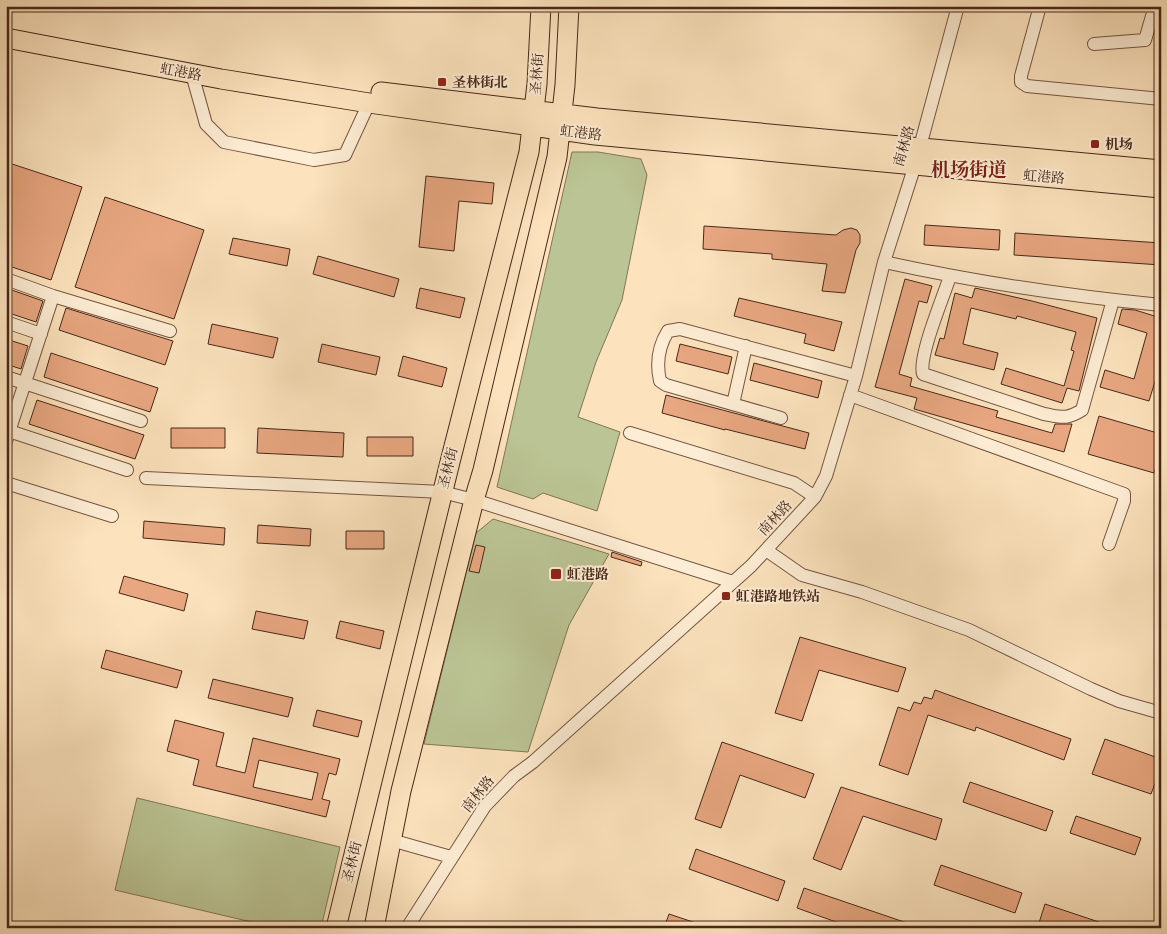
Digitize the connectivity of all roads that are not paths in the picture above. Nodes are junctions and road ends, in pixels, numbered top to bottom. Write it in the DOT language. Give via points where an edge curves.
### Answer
graph roads {
  1 [pos="540,6"];
  2 [pos="569,6"];
  3 [pos="958,6"];
  4 [pos="1040,6"];
  5 [pos="1154,6"];
  6 [pos="6,25"];
  7 [pos="6,38"];
  8 [pos="1094,44"];
  9 [pos="192,74"];
  10 [pos="1161,99"];
  11 [pos="369,103"];
  12 [pos="533,118"];
  13 [pos="561,122"];
  14 [pos="917,156"];
  15 [pos="1161,170"];
  16 [pos="1161,188"];
  17 [pos="884,262"];
  18 [pos="950,276"];
  19 [pos="6,280"];
  20 [pos="53,296"];
  21 [pos="1113,300"];
  22 [pos="1161,306"];
  23 [pos="6,322"];
  24 [pos="170,331"];
  25 [pos="41,334"];
  26 [pos="746,346"];
  27 [pos="856,376"];
  28 [pos="6,377"];
  29 [pos="24,384"];
  30 [pos="850,395"];
  31 [pos="733,404"];
  32 [pos="781,418"];
  33 [pos="141,421"];
  34 [pos="630,433"];
  35 [pos="7,434"];
  36 [pos="128,470"];
  37 [pos="146,478"];
  38 [pos="6,483"];
  39 [pos="442,492"];
  40 [pos="815,497"];
  41 [pos="474,500"];
  42 [pos="112,516"];
  43 [pos="1109,544"];
  44 [pos="766,550"];
  45 [pos="733,582"];
  46 [pos="1161,714"];
  47 [pos="391,840"];
  48 [pos="451,857"];
  49 [pos="336,928"];
  50 [pos="374,928"];
  51 [pos="406,928"];
  1 -- 12 [label="highway, 圣林街"];
  2 -- 13 [label="highway, 圣林街"];
  3 -- 14 [label="street, 南林路"];
  4 -- 10 [label="street" via="1021,82 1027,86"];
  5 -- 8 [label="street" via="1145,40"];
  6 -- 12 [label="highway, 虹港路" via="225,67"];
  7 -- 9 [label="highway, 虹港路"];
  9 -- 11 [label="highway, 虹港路"];
  9 -- 11 [label="street" via="206,124 224,142 314,160 345,155"];
  11 -- 12 [label="highway, 虹港路"];
  12 -- 13 [label="highway, 虹港路"];
  12 -- 39 [label="highway, 圣林街" via="529,152"];
  13 -- 14 [label="highway, 虹港路"];
  13 -- 41 [label="highway, 圣林街" via="557,157"];
  14 -- 15 [label="highway, 虹港路"];
  14 -- 16 [label="highway, 虹港路"];
  14 -- 17 [label="street, 南林路"];
  17 -- 18 [label="street"];
  17 -- 27 [label="street, 南林路"];
  18 -- 21 [label="street"];
  18 -- 21 [label="street" via="926,350 923,374 1044,414 1071,417 1082,410"];
  19 -- 20 [label="street"];
  20 -- 24 [label="street"];
  20 -- 25 [label="street"];
  21 -- 22 [label="street"];
  23 -- 25 [label="street"];
  25 -- 29 [label="street"];
  26 -- 27 [label="street"];
  26 -- 31 [label="street"];
  26 -- 31 [label="street" via="680,329 668,331 658,354 660,381 666,385"];
  27 -- 30 [label="street, 南林路"];
  28 -- 29 [label="street"];
  29 -- 33 [label="street"];
  29 -- 35 [label="street"];
  30 -- 40 [label="street, 南林路" via="826,476"];
  30 -- 43 [label="street" via="1124,494"];
  31 -- 32 [label="street"];
  34 -- 40 [label="street" via="794,483"];
  35 -- 36 [label="street"];
  37 -- 39 [label="street"];
  38 -- 42 [label="street"];
  39 -- 41 [label="street"];
  39 -- 49 [label="highway, 圣林街"];
  40 -- 44 [label="street, 南林路"];
  41 -- 45 [label="street"];
  41 -- 47 [label="highway, 圣林街"];
  44 -- 45 [label="street, 南林路"];
  44 -- 46 [label="street" via="802,575 862,592 969,630 1091,689"];
  45 -- 48 [label="street, 南林路" via="514,776 486,806"];
  47 -- 48 [label="street"];
  47 -- 50 [label="highway, 圣林街"];
  48 -- 51 [label="street, 南林路"];
}
